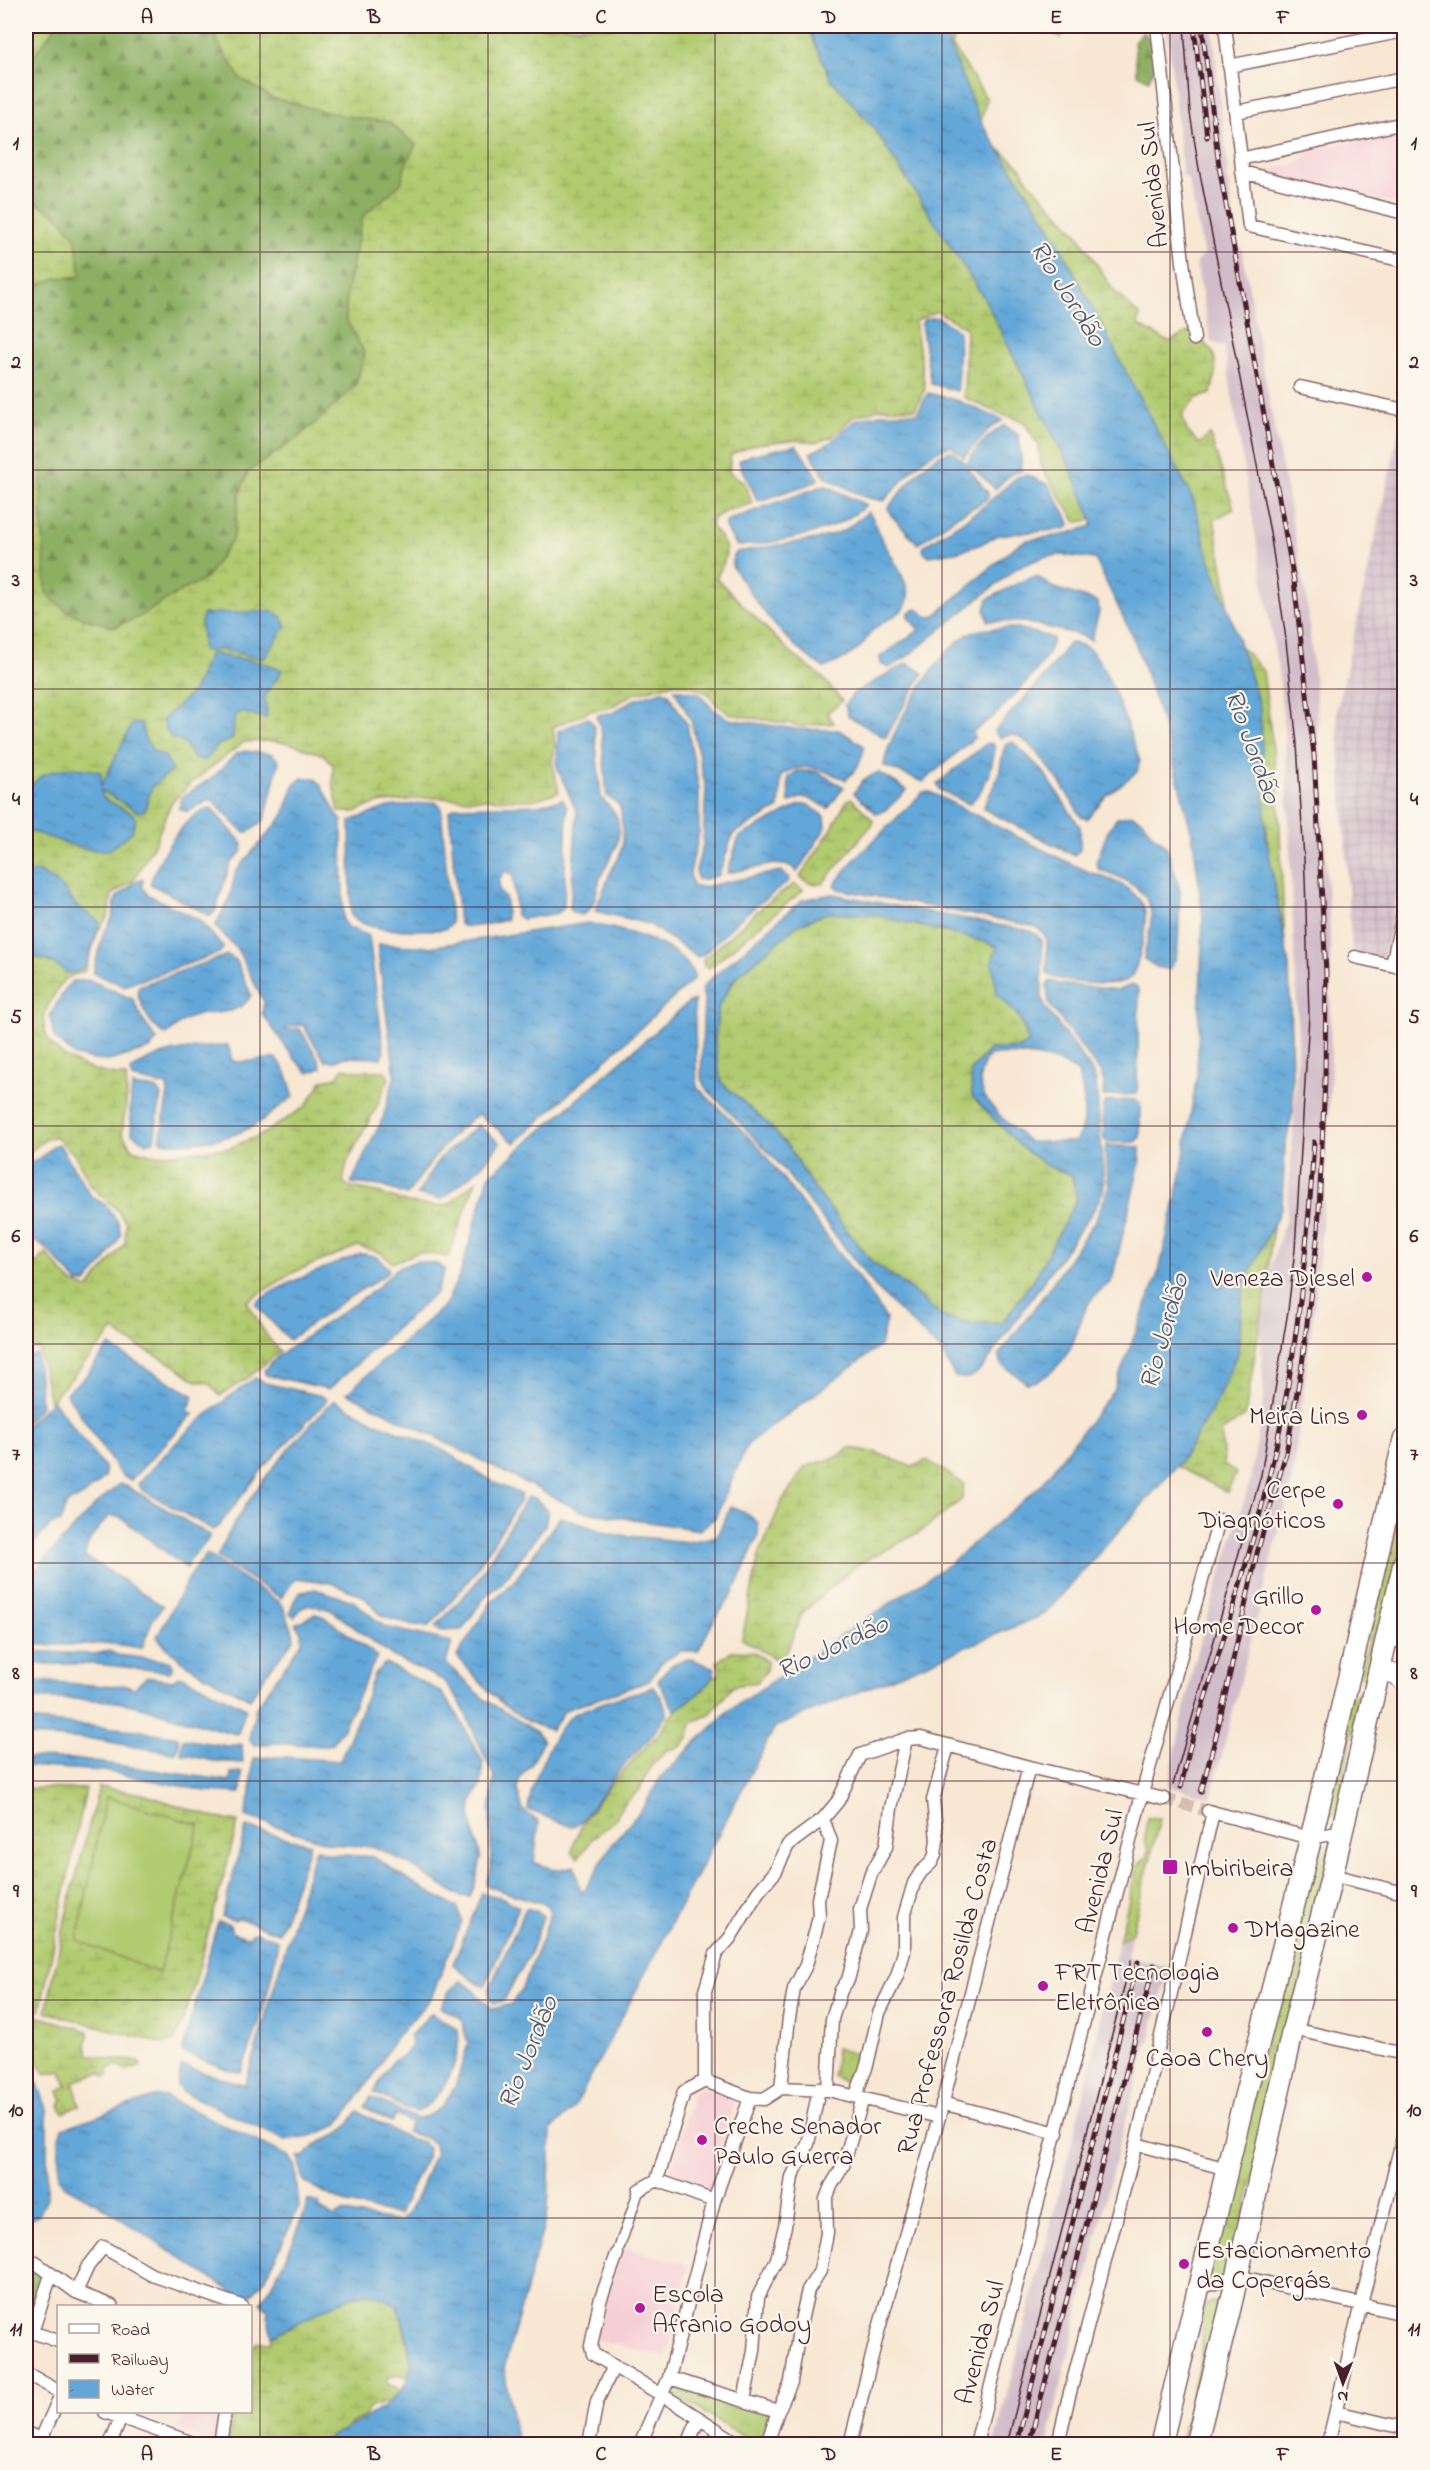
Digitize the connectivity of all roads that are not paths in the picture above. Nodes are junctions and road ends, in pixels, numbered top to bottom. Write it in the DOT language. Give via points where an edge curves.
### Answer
graph roads {
  1 [pos="1157,26"];
  2 [pos="1226,26"];
  3 [pos="1404,32"];
  4 [pos="1229,66"];
  5 [pos="1404,78"];
  6 [pos="1236,112"];
  7 [pos="1404,123"];
  8 [pos="1241,166"];
  9 [pos="1404,213"];
  10 [pos="1404,261"];
  11 [pos="1194,339"];
  12 [pos="1300,387"];
  13 [pos="1404,410"];
  14 [pos="1404,909"];
  15 [pos="1355,957"];
  16 [pos="1398,967"];
  17 [pos="1404,1440"];
  18 [pos="1219,1520"];
  19 [pos="1404,1563"];
  20 [pos="1395,1639"];
  21 [pos="1397,1674"];
  22 [pos="1344,1695"];
  23 [pos="906,1739"];
  24 [pos="948,1746"];
  25 [pos="1029,1767"];
  26 [pos="1142,1794"];
  27 [pos="1164,1799"];
  28 [pos="823,1819"];
  29 [pos="806,1832"];
  30 [pos="1342,1832"];
  31 [pos="1310,1838"];
  32 [pos="831,1841"];
  33 [pos="1332,1875"];
  34 [pos="1404,1893"];
  35 [pos="1293,2029"];
  36 [pos="1404,2054"];
  37 [pos="705,2081"];
  38 [pos="781,2088"];
  39 [pos="823,2089"];
  40 [pos="860,2097"];
  41 [pos="750,2098"];
  42 [pos="942,2103"];
  43 [pos="939,2117"];
  44 [pos="1057,2133"];
  45 [pos="1404,2133"];
  46 [pos="1136,2144"];
  47 [pos="1227,2169"];
  48 [pos="657,2180"];
  49 [pos="639,2190"];
  50 [pos="714,2201"];
  51 [pos="617,2254"];
  52 [pos="26,2265"];
  53 [pos="51,2275"];
  54 [pos="1237,2276"];
  55 [pos="1199,2288"];
  56 [pos="76,2292"];
  57 [pos="90,2302"];
  58 [pos="1360,2304"];
  59 [pos="236,2305"];
  60 [pos="1404,2314"];
  61 [pos="1189,2329"];
  62 [pos="29,2331"];
  63 [pos="57,2341"];
  64 [pos="614,2366"];
  65 [pos="26,2373"];
  66 [pos="669,2378"];
  67 [pos="57,2390"];
  68 [pos="662,2394"];
  69 [pos="744,2400"];
  70 [pos="57,2404"];
  71 [pos="778,2411"];
  72 [pos="1336,2412"];
  73 [pos="225,2413"];
  74 [pos="121,2415"];
  75 [pos="699,2418"];
  76 [pos="1404,2428"];
  77 [pos="26,2433"];
  78 [pos="45,2443"];
  79 [pos="734,2443"];
  80 [pos="110,2445"];
  81 [pos="196,2445"];
  82 [pos="219,2445"];
  83 [pos="589,2445"];
  84 [pos="640,2445"];
  85 [pos="688,2445"];
  86 [pos="767,2445"];
  87 [pos="850,2445"];
  88 [pos="976,2445"];
  89 [pos="1058,2445"];
  90 [pos="1161,2445"];
  91 [pos="1172,2445"];
  92 [pos="1196,2445"];
  93 [pos="1328,2445"];
  1 -- 11 [label="street, Avenida Sul"];
  2 -- 4 [label="street"];
  3 -- 4 [label="street"];
  4 -- 6 [label="street"];
  5 -- 6 [label="street"];
  6 -- 8 [label="street"];
  7 -- 8 [label="street"];
  8 -- 9 [label="street"];
  8 -- 10 [label="street" via="1250,227"];
  12 -- 13 [label="street"];
  14 -- 16 [label="street"];
  15 -- 16 [label="street"];
  17 -- 22 [label="highway"];
  18 -- 26 [label="street, Avenida Sul"];
  19 -- 20 [label="highway"];
  20 -- 21 [label="highway"];
  21 -- 22 [label="highway"];
  21 -- 30 [label="highway"];
  22 -- 31 [label="highway"];
  23 -- 24 [label="street" via="921,1738"];
  23 -- 28 [label="street" via="860,1755 838,1801"];
  23 -- 39 [label="street" via="885,1847 867,1886 860,1909 861,1931 832,2019"];
  24 -- 25 [label="street"];
  24 -- 40 [label="street" via="933,1800 935,1855 914,1883 904,1917 904,1952 879,2013"];
  25 -- 26 [label="street"];
  25 -- 42 [label="street, Rua Professora Rosilda Costa"];
  26 -- 27 [label="street"];
  26 -- 44 [label="street, Avenida Sul"];
  28 -- 29 [label="street"];
  28 -- 32 [label="street"];
  29 -- 32 [label="street"];
  29 -- 37 [label="street" via="788,1845 779,1866 713,1961 705,2000"];
  30 -- 31 [label="street"];
  30 -- 33 [label="highway"];
  31 -- 46 [label="street" via="1210,1811"];
  31 -- 47 [label="highway"];
  32 -- 38 [label="street" via="818,1899 816,1929 806,1965 794,1989"];
  33 -- 34 [label="street"];
  33 -- 35 [label="highway"];
  35 -- 36 [label="street"];
  35 -- 54 [label="highway"];
  37 -- 41 [label="street"];
  37 -- 48 [label="street" via="684,2092"];
  38 -- 39 [label="street"];
  38 -- 41 [label="street" via="764,2099"];
  39 -- 40 [label="street"];
  39 -- 69 [label="street" via="808,2144 792,2177 777,2259 758,2297 754,2351"];
  40 -- 43 [label="street"];
  40 -- 71 [label="street" via="843,2166 826,2199 827,2233 820,2271 808,2290 791,2382"];
  41 -- 50 [label="street"];
  42 -- 43 [label="street, Rua Professora Rosilda Costa"];
  42 -- 44 [label="street"];
  43 -- 87 [label="street, Rua Professora Rosilda Costa"];
  44 -- 88 [label="street, Avenida Sul"];
  45 -- 58 [label="street"];
  46 -- 47 [label="street"];
  46 -- 89 [label="street"];
  47 -- 55 [label="highway"];
  48 -- 49 [label="street"];
  48 -- 50 [label="street"];
  49 -- 51 [label="street"];
  50 -- 66 [label="street"];
  51 -- 64 [label="street" via="600,2301 591,2351"];
  52 -- 53 [label="street" via="36,2263"];
  53 -- 56 [label="street"];
  53 -- 62 [label="street"];
  54 -- 55 [label="street"];
  54 -- 58 [label="street"];
  54 -- 92 [label="highway"];
  55 -- 61 [label="highway"];
  56 -- 57 [label="street"];
  56 -- 59 [label="street" via="88,2266 101,2248 107,2248 153,2275"];
  58 -- 60 [label="street"];
  58 -- 72 [label="street"];
  61 -- 90 [label="highway"];
  61 -- 91 [label="highway" via="1188,2381"];
  62 -- 63 [label="street"];
  64 -- 68 [label="street"];
  64 -- 83 [label="street" via="597,2401"];
  65 -- 67 [label="street"];
  66 -- 68 [label="street"];
  66 -- 69 [label="street"];
  68 -- 75 [label="street"];
  68 -- 84 [label="street"];
  69 -- 71 [label="street"];
  70 -- 78 [label="street"];
  71 -- 86 [label="street"];
  72 -- 76 [label="street"];
  72 -- 93 [label="street"];
  73 -- 82 [label="street"];
  74 -- 80 [label="street"];
  74 -- 81 [label="street"];
  75 -- 79 [label="street"];
  75 -- 85 [label="street"];
  77 -- 78 [label="street"];
}
